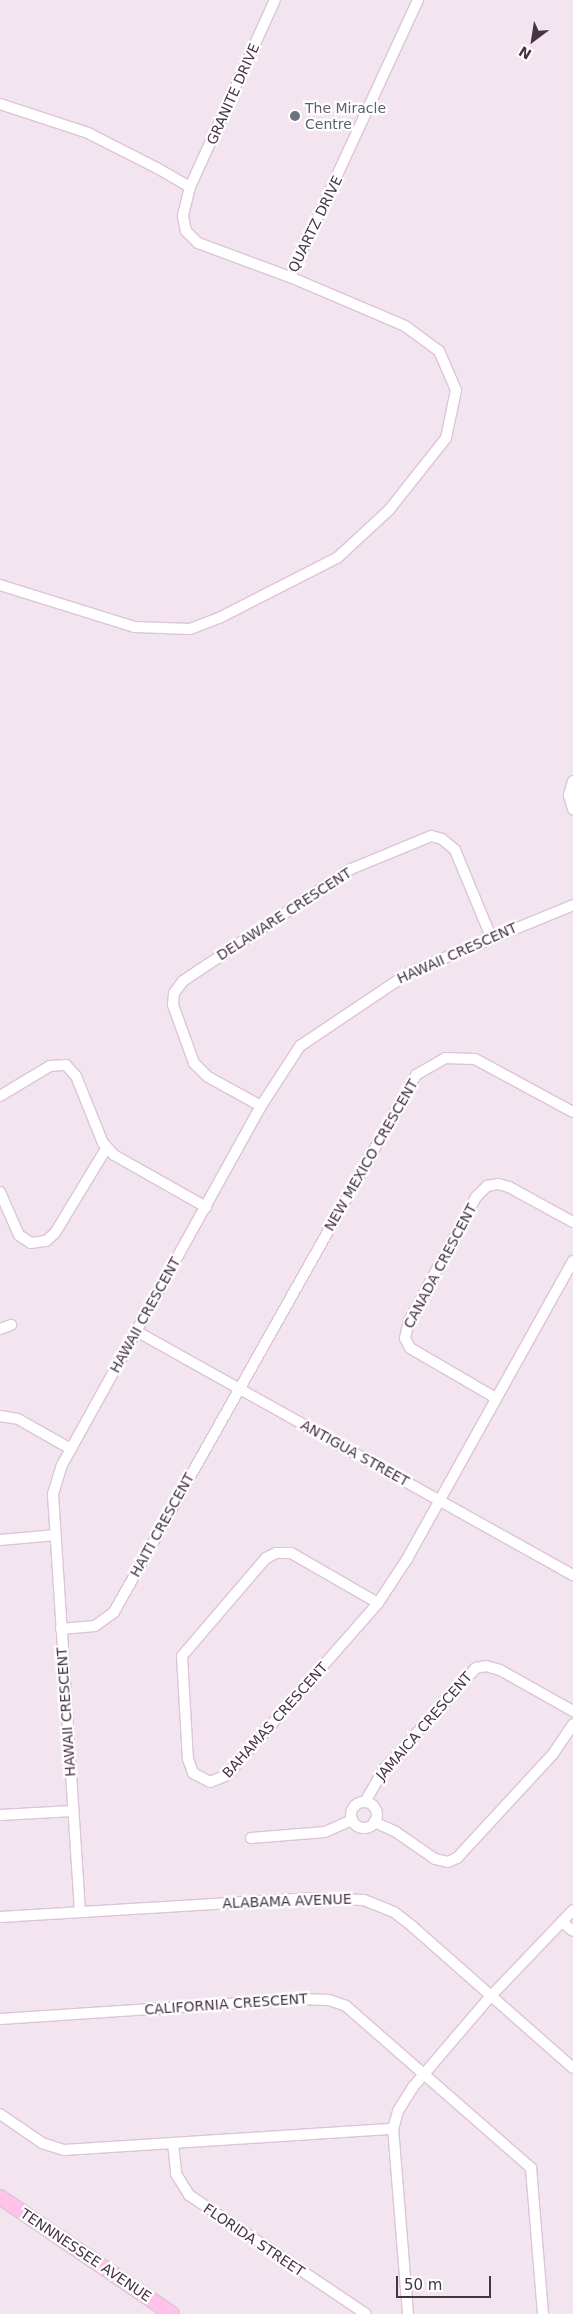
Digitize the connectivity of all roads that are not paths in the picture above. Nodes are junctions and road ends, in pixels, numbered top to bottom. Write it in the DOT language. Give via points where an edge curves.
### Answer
graph roads {
  1 [pos="275,0"];
  2 [pos="418,0"];
  3 [pos="0,104"];
  4 [pos="190,187"];
  5 [pos="290,277"];
  6 [pos="0,585"];
  7 [pos="573,781"];
  8 [pos="573,808"];
  9 [pos="573,904"];
  10 [pos="491,937"];
  11 [pos="0,1096"];
  12 [pos="261,1106"];
  13 [pos="573,1112"];
  14 [pos="107,1147"];
  15 [pos="0,1192"];
  16 [pos="206,1207"];
  17 [pos="573,1222"];
  18 [pos="573,1261"];
  19 [pos="11,1325"];
  20 [pos="0,1329"];
  21 [pos="136,1331"];
  22 [pos="240,1388"];
  23 [pos="494,1397"];
  24 [pos="0,1416"];
  25 [pos="70,1449"];
  26 [pos="439,1500"];
  27 [pos="56,1535"];
  28 [pos="0,1540"];
  29 [pos="573,1575"];
  30 [pos="378,1603"];
  31 [pos="61,1628"];
  32 [pos="573,1711"];
  33 [pos="573,1724"];
  34 [pos="365,1802"];
  35 [pos="73,1811"];
  36 [pos="0,1815"];
  37 [pos="352,1820"];
  38 [pos="374,1822"];
  39 [pos="251,1838"];
  40 [pos="573,1910"];
  41 [pos="80,1912"];
  42 [pos="0,1917"];
  43 [pos="562,1922"];
  44 [pos="573,1931"];
  45 [pos="490,1997"];
  46 [pos="0,2019"];
  47 [pos="573,2068"];
  48 [pos="426,2074"];
  49 [pos="0,2114"];
  50 [pos="393,2129"];
  51 [pos="173,2143"];
  52 [pos="0,2197"];
  53 [pos="172,2314"];
  54 [pos="366,2314"];
  55 [pos="407,2314"];
  56 [pos="543,2314"];
  1 -- 4 [label="street, GRANITE DRIVE"];
  2 -- 5 [label="street, QUARTZ DRIVE"];
  3 -- 4 [label="street" via="88,133"];
  4 -- 5 [label="street, QUARTZ DRIVE" via="183,216 186,231 198,243"];
  5 -- 6 [label="street" via="405,326 439,351 456,390 446,438 389,510 337,558 219,618 190,629 135,628"];
  7 -- 8 [label="street" via="569,795"];
  9 -- 10 [label="street, HAWAII CRESCENT"];
  10 -- 12 [label="street, HAWAII CRESCENT" via="402,976 310,1038 290,1056"];
  10 -- 12 [label="street, DELAWARE CRESCENT" via="456,850 442,839 430,836 351,869 183,981 174,993 173,1005 194,1063 208,1077"];
  11 -- 14 [label="street" via="50,1066 66,1065 76,1076"];
  12 -- 16 [label="street, HAWAII CRESCENT"];
  13 -- 22 [label="street, NEW MEXICO CRESCENT" via="475,1059 444,1058 422,1070 404,1092"];
  14 -- 15 [label="street" via="56,1233 46,1241 31,1243 19,1235"];
  14 -- 16 [label="street" via="120,1159"];
  16 -- 21 [label="street, HAWAII CRESCENT"];
  17 -- 23 [label="street, CANADA CRESCENT" via="509,1187 498,1184 485,1188 476,1197 409,1321 405,1338 410,1348"];
  18 -- 23 [label="street"];
  19 -- 20 [label="street"];
  21 -- 22 [label="street, ANTIGUA STREET"];
  21 -- 25 [label="street, HAWAII CRESCENT"];
  22 -- 26 [label="street, ANTIGUA STREET"];
  22 -- 31 [label="street, HAITI CRESCENT" via="114,1612 95,1626"];
  23 -- 26 [label="street"];
  24 -- 25 [label="street" via="18,1418"];
  25 -- 27 [label="street, HAWAII CRESCENT" via="54,1489"];
  26 -- 29 [label="street, ANTIGUA STREET"];
  26 -- 30 [label="street, BAHAMAS CRESCENT"];
  27 -- 28 [label="street"];
  27 -- 31 [label="street, HAWAII CRESCENT"];
  30 -- 30 [label="street, BAHAMAS CRESCENT" via="227,1775 210,1782 193,1773 188,1759 182,1656 266,1558 276,1553 291,1553"];
  31 -- 35 [label="street, HAWAII CRESCENT"];
  32 -- 34 [label="street, JAMAICA CRESCENT" via="500,1670 490,1666 476,1668 384,1770"];
  33 -- 38 [label="street" via="553,1754 453,1861 435,1859 396,1832"];
  34 -- 37 [label="street, JAMAICA CRESCENT" via="353,1808"];
  34 -- 38 [label="street" via="376,1809"];
  35 -- 36 [label="street"];
  35 -- 41 [label="street, HAWAII CRESCENT"];
  37 -- 38 [label="street" via="363,1828"];
  37 -- 39 [label="street" via="325,1832"];
  40 -- 43 [label="street"];
  41 -- 42 [label="street, ALABAMA AVENUE"];
  41 -- 45 [label="street, ALABAMA AVENUE" via="308,1898 364,1900 402,1918"];
  43 -- 44 [label="street"];
  43 -- 45 [label="street"];
  45 -- 47 [label="street, ALABAMA AVENUE"];
  45 -- 48 [label="street"];
  46 -- 48 [label="street, CALIFORNIA CRESCENT" via="299,1999 329,2000 354,2012"];
  48 -- 50 [label="street" via="400,2106"];
  48 -- 56 [label="street, CALIFORNIA CRESCENT" via="531,2168"];
  49 -- 51 [label="street" via="42,2143 64,2150"];
  50 -- 51 [label="street"];
  50 -- 55 [label="street"];
  51 -- 54 [label="street, FLORIDA STREET" via="176,2174 189,2195"];
  52 -- 53 [label="street, TENNNESSEE AVENUE"];
}
